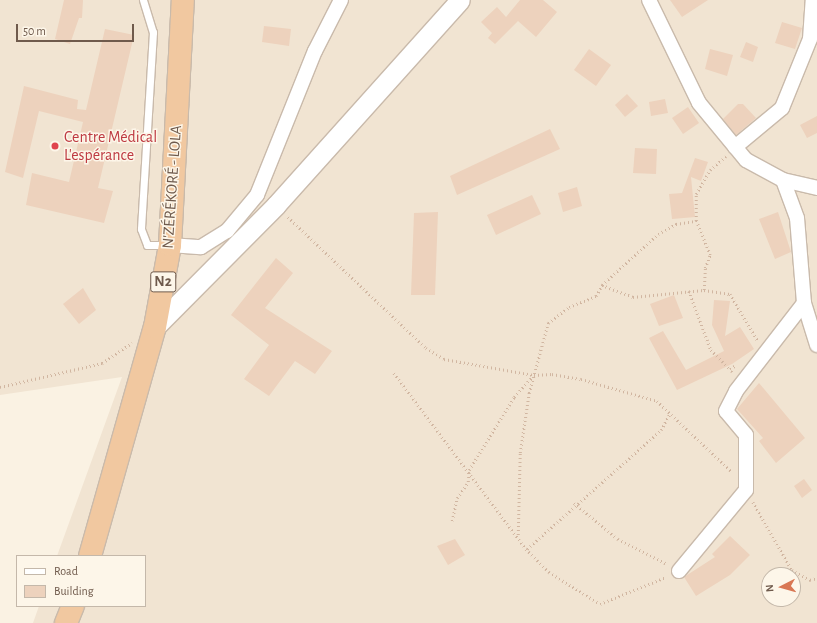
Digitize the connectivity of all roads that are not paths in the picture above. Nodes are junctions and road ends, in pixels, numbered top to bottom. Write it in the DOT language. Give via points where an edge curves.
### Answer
graph roads {
  1 [pos="143,0"];
  2 [pos="183,0"];
  3 [pos="341,0"];
  4 [pos="460,0"];
  5 [pos="649,0"];
  6 [pos="813,0"];
  7 [pos="735,147"];
  8 [pos="783,180"];
  9 [pos="817,188"];
  10 [pos="170,245"];
  11 [pos="804,303"];
  12 [pos="155,327"];
  13 [pos="817,344"];
  14 [pos="90,555"];
  15 [pos="680,571"];
  16 [pos="74,607"];
  17 [pos="66,623"];
  1 -- 10 [label="lane" via="153,32 141,229 148,245"];
  2 -- 10 [label="highway, N'ZÉRÉKORÉ - LOLA / N2"];
  3 -- 10 [label="street" via="315,51 257,195 227,231 214,239 200,247"];
  4 -- 12 [label="main road" via="276,205"];
  5 -- 7 [label="street" via="699,103"];
  6 -- 7 [label="street" via="810,39 782,108"];
  7 -- 8 [label="street" via="746,160"];
  8 -- 9 [label="street"];
  8 -- 11 [label="street" via="797,218"];
  10 -- 12 [label="highway, N'ZÉRÉKORÉ - LOLA / N2"];
  11 -- 13 [label="street"];
  11 -- 15 [label="street" via="741,384 726,411 746,435 746,490"];
  12 -- 14 [label="highway, N'ZÉRÉKORÉ - LOLA / N2"];
  16 -- 17 [label="highway"];
}
